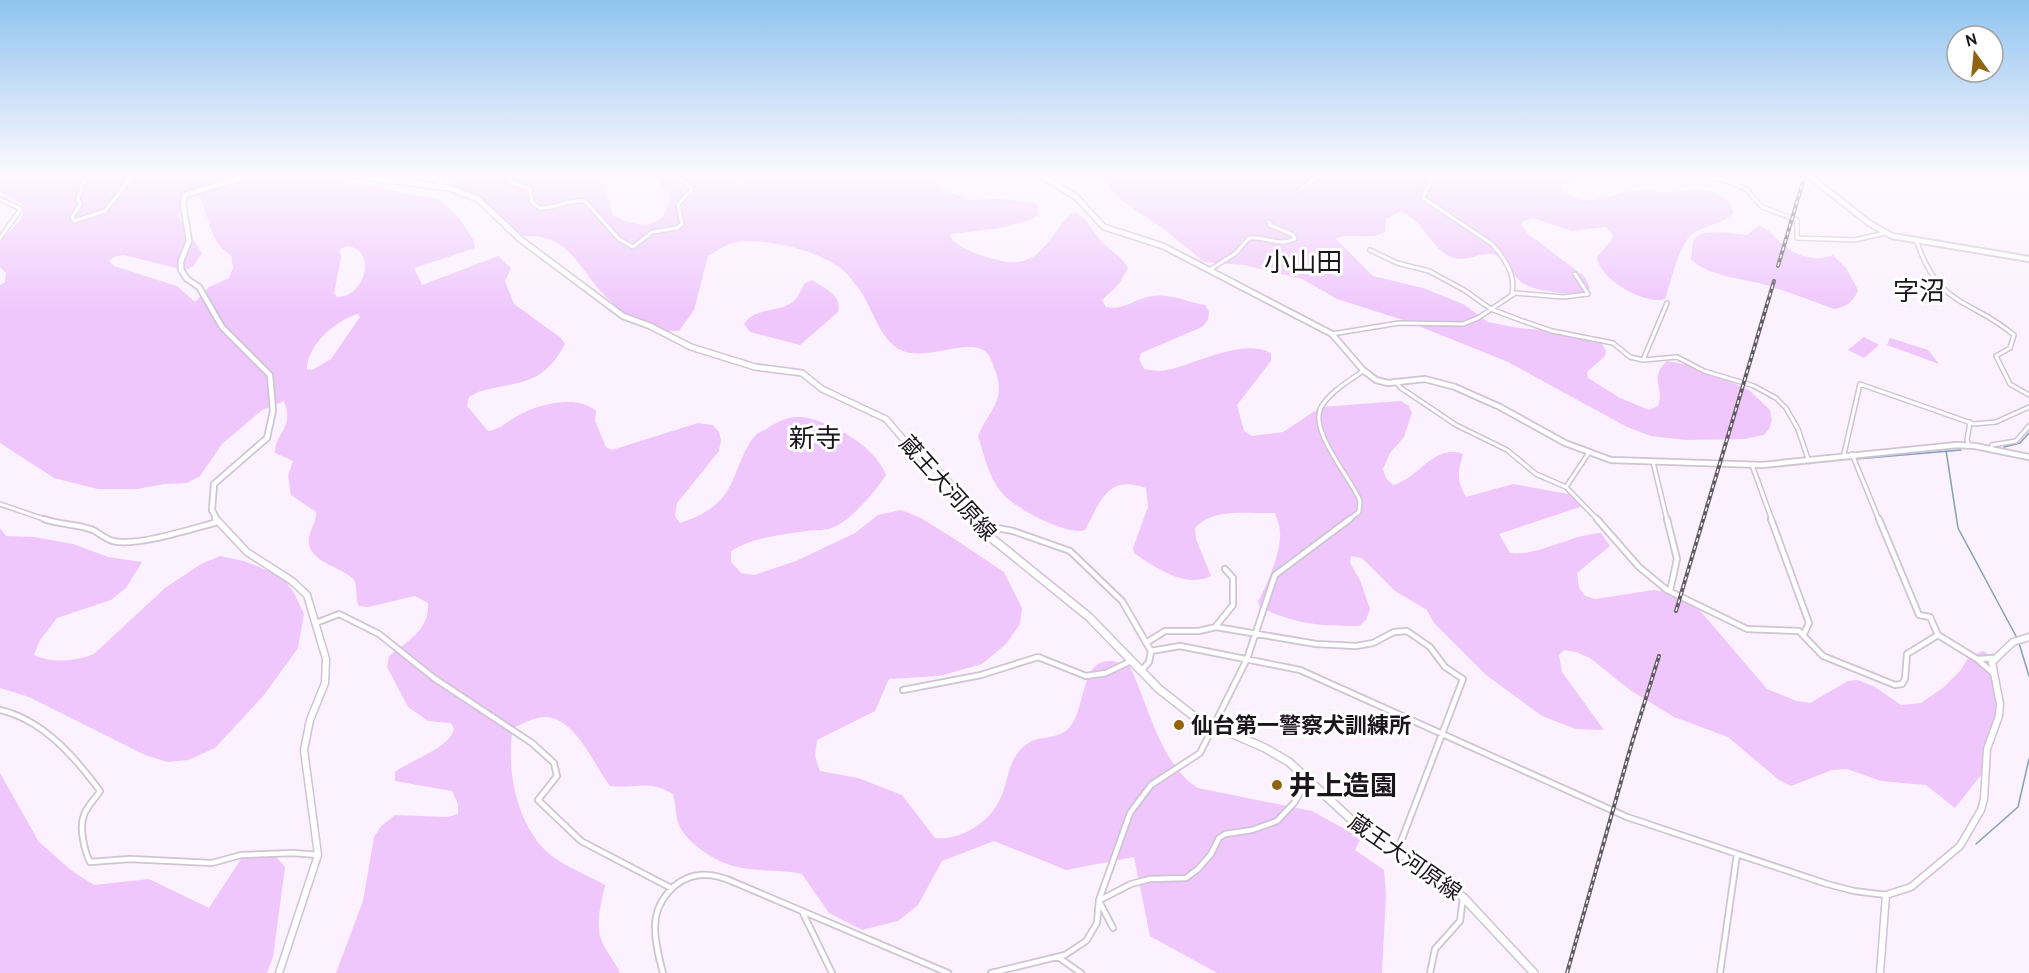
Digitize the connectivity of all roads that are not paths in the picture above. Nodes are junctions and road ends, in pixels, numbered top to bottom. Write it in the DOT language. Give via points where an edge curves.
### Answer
graph roads {
  1 [pos="13,220"];
  2 [pos="186,220"];
  3 [pos="502,220"];
  4 [pos="602,220"];
  5 [pos="681,220"];
  6 [pos="1098,220"];
  7 [pos="1458,220"];
  8 [pos="1797,220"];
  9 [pos="1868,220"];
  10 [pos="1269,222"];
  11 [pos="1885,233"];
  12 [pos="0,238"];
  13 [pos="1917,242"];
  14 [pos="1370,250"];
  15 [pos="2029,259"];
  16 [pos="1211,269"];
  17 [pos="1575,274"];
  18 [pos="1511,294"];
  19 [pos="1667,303"];
  20 [pos="1491,309"];
  21 [pos="1332,334"];
  22 [pos="1642,360"];
  23 [pos="1363,371"];
  24 [pos="1395,381"];
  25 [pos="2029,395"];
  26 [pos="2029,407"];
  27 [pos="1970,422"];
  28 [pos="2029,426"];
  29 [pos="1969,446"];
  30 [pos="1991,449"];
  31 [pos="1588,454"];
  32 [pos="1844,454"];
  33 [pos="1852,454"];
  34 [pos="2029,457"];
  35 [pos="1808,459"];
  36 [pos="1653,462"];
  37 [pos="1752,465"];
  38 [pos="1566,487"];
  39 [pos="0,504"];
  40 [pos="218,522"];
  41 [pos="983,531"];
  42 [pos="1225,569"];
  43 [pos="1670,591"];
  44 [pos="315,623"];
  45 [pos="1216,627"];
  46 [pos="1257,634"];
  47 [pos="1804,634"];
  48 [pos="1938,635"];
  49 [pos="2029,637"];
  50 [pos="1146,643"];
  51 [pos="1152,654"];
  52 [pos="1995,658"];
  53 [pos="1247,659"];
  54 [pos="1977,659"];
  55 [pos="1132,661"];
  56 [pos="1141,671"];
  57 [pos="1993,673"];
  58 [pos="903,690"];
  59 [pos="0,710"];
  60 [pos="1212,727"];
  61 [pos="1441,734"];
  62 [pos="1308,778"];
  63 [pos="1397,852"];
  64 [pos="1737,854"];
  65 [pos="318,855"];
  66 [pos="671,888"];
  67 [pos="1886,895"];
  68 [pos="1463,897"];
  69 [pos="1099,900"];
  70 [pos="801,910"];
  71 [pos="1113,928"];
  72 [pos="1057,957"];
  73 [pos="279,973"];
  74 [pos="663,973"];
  75 [pos="832,973"];
  76 [pos="948,973"];
  77 [pos="991,973"];
  78 [pos="1081,973"];
  79 [pos="1430,973"];
  80 [pos="1534,973"];
  81 [pos="1720,973"];
  82 [pos="1880,973"];
  1 -- 12 [label="street"];
  2 -- 40 [label="street" via="189,241 181,270 199,287 222,327 270,375 273,411 267,438 214,483 212,510"];
  3 -- 41 [label="main road, 蔵王大河原線" via="539,254 629,319 690,347 755,367 802,373 822,389 886,419 916,454 942,474"];
  4 -- 5 [label="street" via="618,239 633,247 648,234 677,228"];
  6 -- 16 [label="street" via="1104,227 1163,246"];
  7 -- 18 [label="street" via="1496,245 1513,279"];
  8 -- 11 [label="street" via="1797,238 1871,239"];
  9 -- 11 [label="street"];
  10 -- 16 [label="street" via="1295,240 1276,243 1249,238"];
  11 -- 13 [label="street"];
  13 -- 15 [label="street"];
  13 -- 25 [label="street" via="1924,263 1952,297 2014,335 2010,348 1996,356 2013,387"];
  14 -- 20 [label="street" via="1430,272"];
  16 -- 21 [label="street"];
  17 -- 18 [label="street" via="1588,294"];
  18 -- 20 [label="street"];
  19 -- 22 [label="street"];
  20 -- 21 [label="street" via="1463,324 1399,323"];
  20 -- 22 [label="street" via="1545,329 1614,342 1630,357"];
  21 -- 23 [label="street"];
  22 -- 35 [label="street" via="1677,357 1704,371 1767,392 1786,408"];
  23 -- 24 [label="street" via="1382,382"];
  23 -- 46 [label="street" via="1326,401 1317,420 1357,493 1359,512 1275,575"];
  24 -- 31 [label="street" via="1429,380 1444,384 1488,402"];
  24 -- 38 [label="street" via="1456,425 1507,450 1546,479"];
  26 -- 27 [label="street" via="2004,420"];
  27 -- 29 [label="street"];
  27 -- 32 [label="street" via="1860,384"];
  28 -- 30 [label="street" via="2016,441 1992,445"];
  29 -- 30 [label="street"];
  29 -- 33 [label="street"];
  30 -- 34 [label="street"];
  31 -- 36 [label="street" via="1611,460"];
  31 -- 38 [label="street"];
  32 -- 33 [label="street"];
  32 -- 35 [label="street"];
  33 -- 48 [label="street" via="1919,615 1930,617"];
  35 -- 37 [label="street"];
  36 -- 37 [label="street"];
  36 -- 43 [label="street" via="1677,559"];
  37 -- 47 [label="street" via="1809,623"];
  38 -- 43 [label="street" via="1639,567"];
  39 -- 40 [label="street" via="57,524 93,530 116,542 144,540"];
  40 -- 44 [label="street" via="247,552 301,588"];
  41 -- 50 [label="street" via="992,527 1013,531 1070,551 1122,601"];
  41 -- 55 [label="main road, 蔵王大河原線" via="1081,611"];
  42 -- 45 [label="street" via="1233,578 1233,605"];
  43 -- 47 [label="street" via="1747,629 1785,629"];
  44 -- 65 [label="street" via="326,659 326,673 304,750"];
  44 -- 66 [label="street" via="339,614 379,634 434,678 532,742 557,770 557,776 537,800 580,840"];
  45 -- 46 [label="street"];
  45 -- 50 [label="street" via="1165,631"];
  46 -- 53 [label="street"];
  46 -- 61 [label="street" via="1316,644 1366,646 1400,631 1413,634 1463,680"];
  47 -- 48 [label="street" via="1823,656 1895,685 1905,679 1907,654"];
  48 -- 54 [label="street"];
  49 -- 52 [label="street"];
  50 -- 51 [label="street"];
  51 -- 53 [label="street" via="1180,646"];
  51 -- 56 [label="street"];
  52 -- 54 [label="street"];
  52 -- 57 [label="street"];
  53 -- 60 [label="street"];
  53 -- 61 [label="street" via="1300,670"];
  54 -- 57 [label="street"];
  55 -- 56 [label="main road, 蔵王大河原線"];
  55 -- 58 [label="street" via="1106,673 1086,676 1038,657 981,675"];
  56 -- 60 [label="main road, 蔵王大河原線" via="1177,705"];
  57 -- 67 [label="street" via="2000,692 2000,710 1987,749 1981,810 1959,846 1911,887"];
  59 -- 65 [label="street" via="21,715 76,758 100,791 85,811 81,826 90,862 130,859 212,863 241,855"];
  60 -- 62 [label="main road, 蔵王大河原線" via="1281,757"];
  60 -- 69 [label="street" via="1200,753 1151,785 1138,800 1124,826"];
  61 -- 63 [label="street"];
  61 -- 64 [label="street" via="1627,817"];
  62 -- 63 [label="main road, 蔵王大河原線" via="1370,837"];
  62 -- 69 [label="street" via="1294,803 1276,821 1225,834 1198,869 1185,878 1141,882"];
  63 -- 68 [label="main road, 蔵王大河原線"];
  64 -- 67 [label="street" via="1845,889"];
  64 -- 81 [label="street"];
  65 -- 73 [label="street"];
  66 -- 70 [label="street" via="689,878 707,875"];
  66 -- 74 [label="street" via="659,904 653,923"];
  67 -- 82 [label="street"];
  68 -- 79 [label="street" via="1460,921 1435,949"];
  68 -- 80 [label="main road, 蔵王大河原線"];
  69 -- 71 [label="street"];
  69 -- 72 [label="street" via="1097,923 1086,941"];
  70 -- 75 [label="street"];
  70 -- 76 [label="street"];
  72 -- 77 [label="street"];
  72 -- 78 [label="street"];
}
